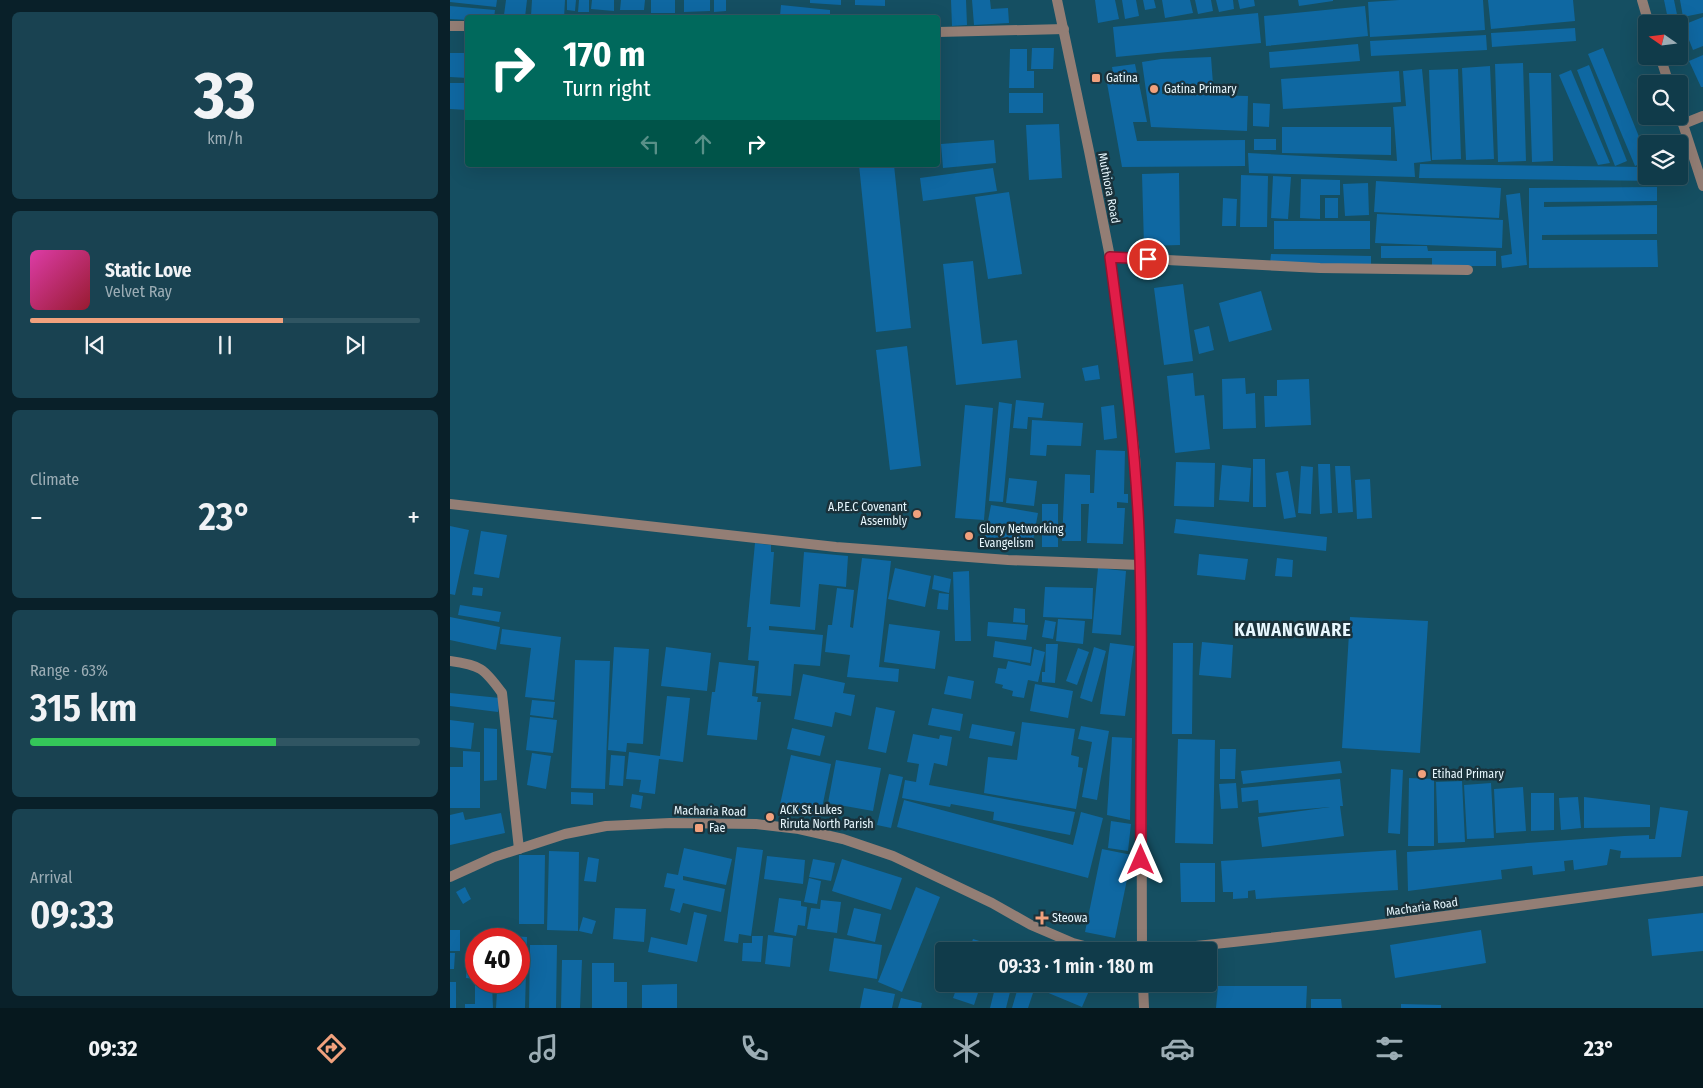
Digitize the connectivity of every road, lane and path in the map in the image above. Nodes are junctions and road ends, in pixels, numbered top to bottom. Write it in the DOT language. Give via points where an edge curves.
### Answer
graph roads {
  1 [pos="1057,0"];
  2 [pos="1642,0"];
  3 [pos="1647,15"];
  4 [pos="450,26"];
  5 [pos="465,26"];
  6 [pos="1064,29"];
  7 [pos="940,32"];
  8 [pos="1703,116"];
  9 [pos="1688,122"];
  10 [pos="1682,125"];
  11 [pos="1703,186"];
  12 [pos="1110,257"];
  13 [pos="1468,270"];
  14 [pos="450,504"];
  15 [pos="1141,565"];
  16 [pos="450,661"];
  17 [pos="518,849"];
  18 [pos="450,878"];
  19 [pos="1703,881"];
  20 [pos="1071,942"];
  21 [pos="1142,942"];
  22 [pos="1217,943"];
  23 [pos="1143,992"];
  24 [pos="1144,1008"];
  1 -- 6 [label="street, Muthiora Road"];
  2 -- 3 [label="street"];
  4 -- 5 [label="street"];
  6 -- 7 [label="street"];
  6 -- 12 [label="street, Muthiora Road"];
  8 -- 9 [label="street"];
  10 -- 11 [label="street"];
  12 -- 13 [label="street" via="1320,268"];
  12 -- 15 [label="street, Muthiora Road" via="1134,456"];
  14 -- 15 [label="street" via="836,547 1008,560"];
  15 -- 21 [label="street, Muthiora Road"];
  16 -- 17 [label="street" via="478,667 502,693"];
  17 -- 18 [label="street, Macharia Road"];
  17 -- 20 [label="street, Macharia Road" via="565,834 606,826 756,824 799,829 843,839 892,856"];
  19 -- 22 [label="street, Macharia Road" via="1347,930"];
  23 -- 24 [label="street"];
}
